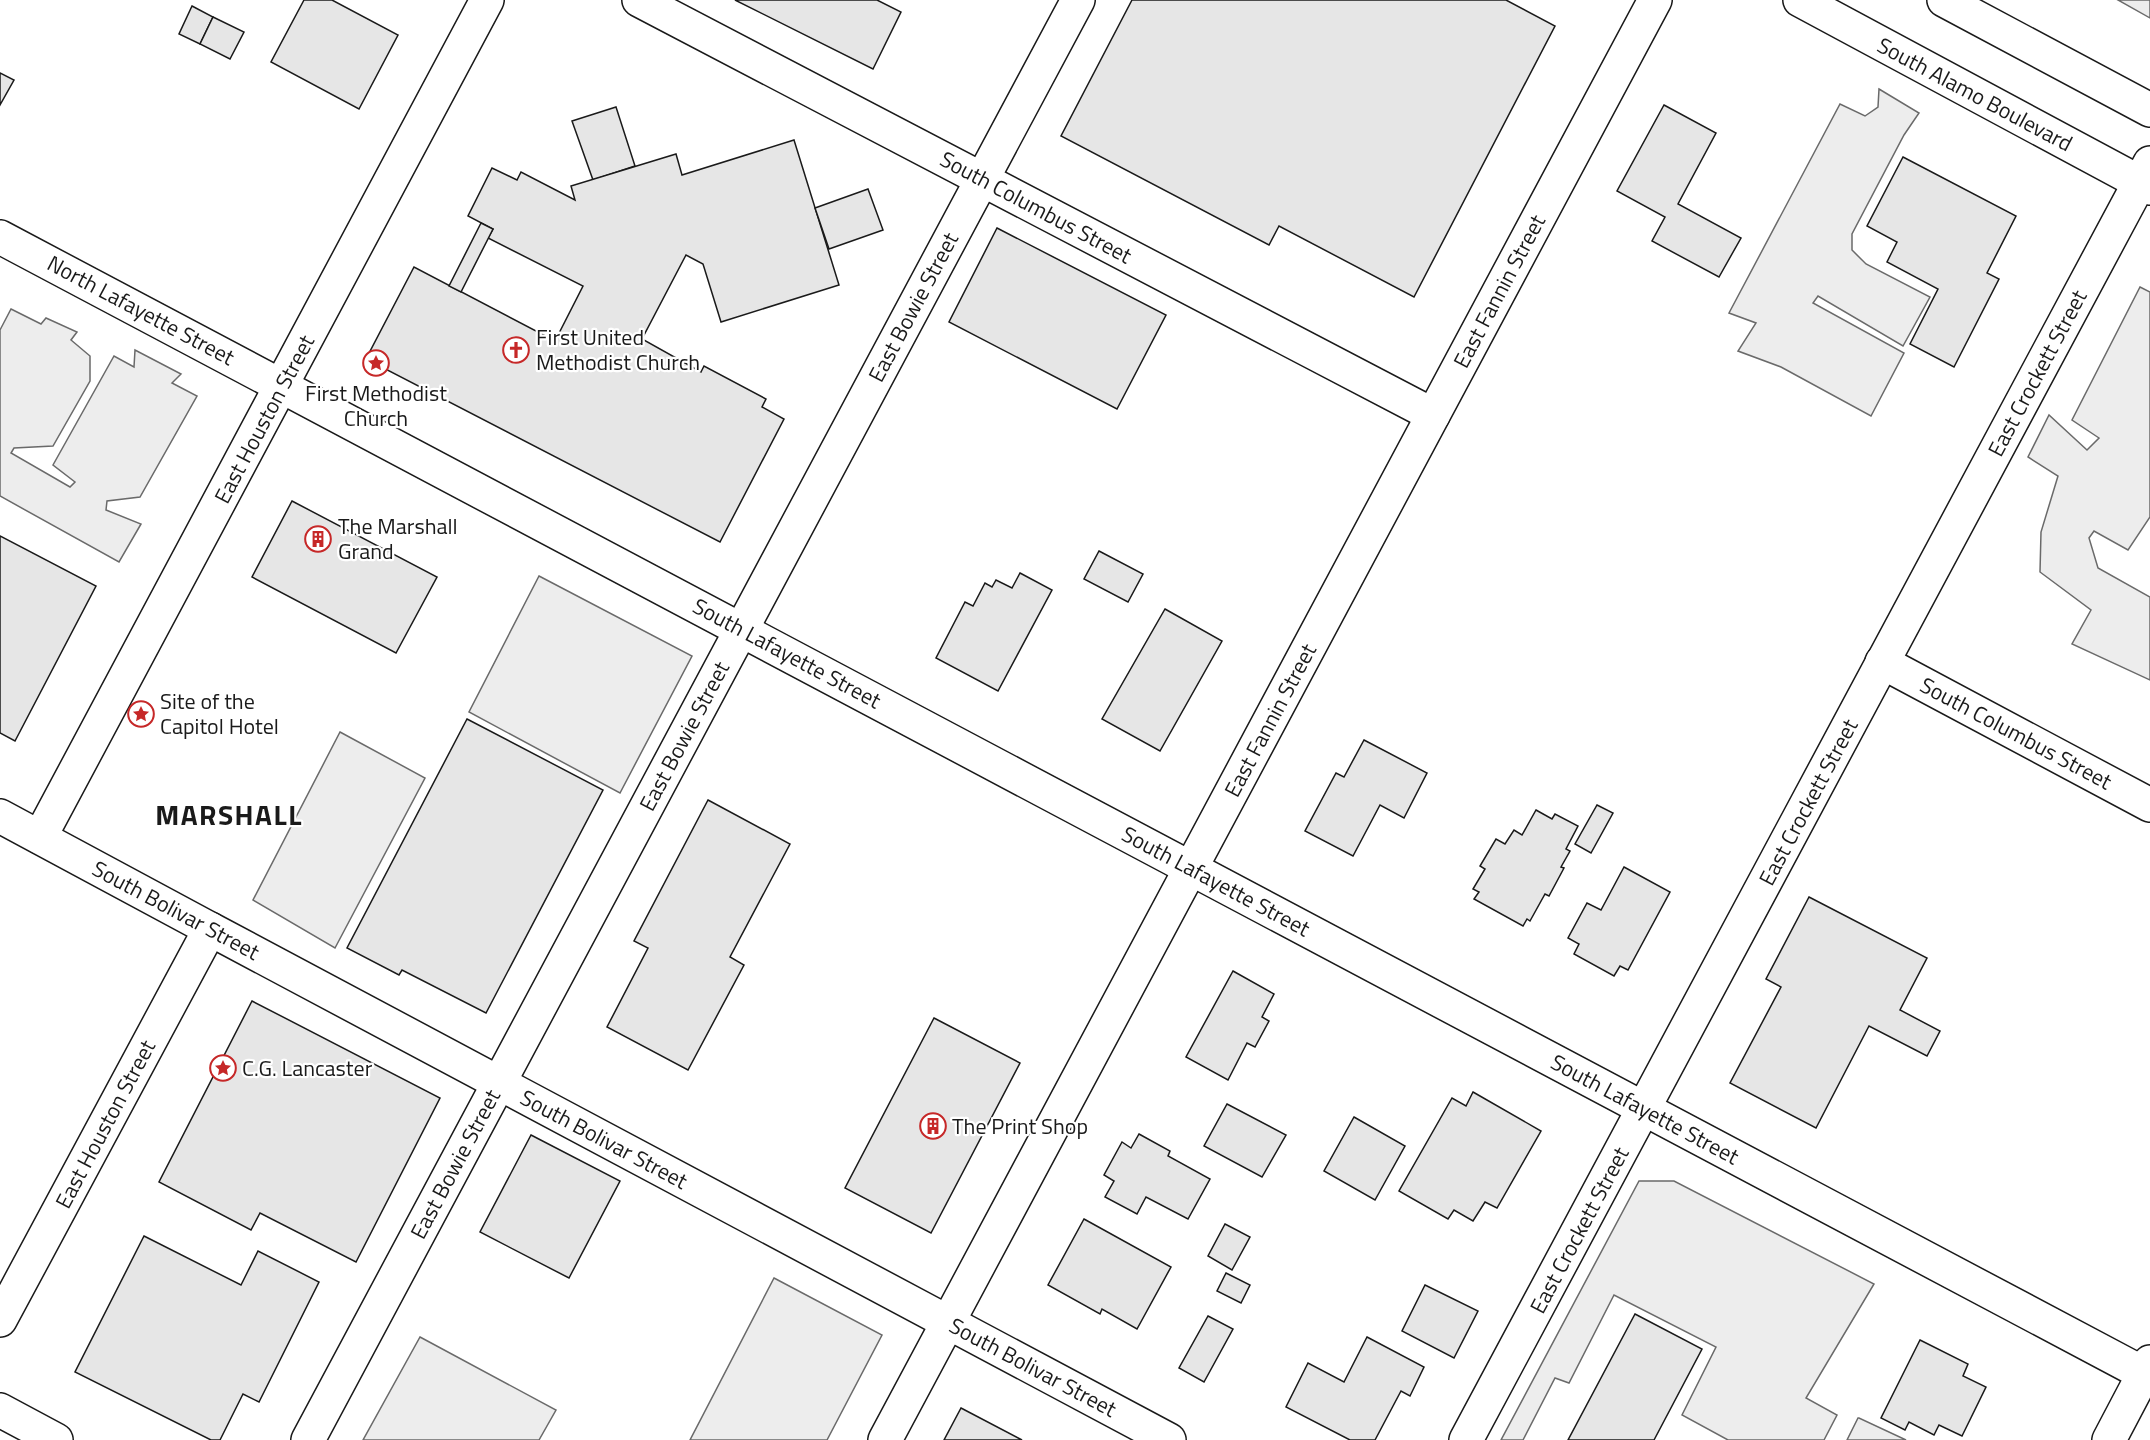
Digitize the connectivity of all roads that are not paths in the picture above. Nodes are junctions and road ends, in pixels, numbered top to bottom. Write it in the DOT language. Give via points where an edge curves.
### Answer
graph roads {
  1 [pos="488,0"];
  2 [pos="639,0"];
  3 [pos="1078,0"];
  4 [pos="1655,0"];
  5 [pos="1800,0"];
  6 [pos="1944,0"];
  7 [pos="2150,110"];
  8 [pos="2146,178"];
  9 [pos="982,179"];
  10 [pos="0,237"];
  11 [pos="282,384"];
  12 [pos="1433,415"];
  13 [pos="742,628"];
  14 [pos="1882,662"];
  15 [pos="2150,805"];
  16 [pos="0,816"];
  17 [pos="40,837"];
  18 [pos="1191,867"];
  19 [pos="210,929"];
  20 [pos="499,1083"];
  21 [pos="1645,1109"];
  22 [pos="0,1320"];
  23 [pos="948,1322"];
  24 [pos="2148,1371"];
  25 [pos="0,1410"];
  26 [pos="56,1440"];
  27 [pos="308,1440"];
  28 [pos="885,1440"];
  29 [pos="1169,1440"];
  30 [pos="1466,1440"];
  31 [pos="2109,1440"];
  1 -- 11 [label="street, East Houston Street"];
  2 -- 9 [label="street, South Columbus Street"];
  3 -- 9 [label="street, East Bowie Street"];
  4 -- 12 [label="street, East Fannin Street"];
  5 -- 8 [label="street, South Alamo Boulevard"];
  6 -- 7 [label="street"];
  8 -- 14 [label="street, East Crockett Street"];
  9 -- 12 [label="street, South Columbus Street"];
  9 -- 13 [label="street, East Bowie Street"];
  10 -- 11 [label="street, North Lafayette Street"];
  11 -- 13 [label="street, South Lafayette Street"];
  11 -- 17 [label="street, East Houston Street"];
  12 -- 18 [label="street, East Fannin Street"];
  13 -- 18 [label="street, South Lafayette Street"];
  13 -- 20 [label="street, East Bowie Street"];
  14 -- 15 [label="street, South Columbus Street"];
  14 -- 21 [label="street, East Crockett Street"];
  16 -- 17 [label="street, South Bolivar Street"];
  17 -- 19 [label="street, South Bolivar Street"];
  18 -- 21 [label="street, South Lafayette Street"];
  18 -- 23 [label="street, East Fannin Street"];
  19 -- 20 [label="street, South Bolivar Street"];
  19 -- 22 [label="street, East Houston Street"];
  20 -- 23 [label="street, South Bolivar Street"];
  20 -- 27 [label="street, East Bowie Street"];
  21 -- 24 [label="street, South Lafayette Street"];
  21 -- 30 [label="street, East Crockett Street"];
  23 -- 28 [label="street, East Fannin Street"];
  23 -- 29 [label="street, South Bolivar Street"];
  24 -- 31 [label="street"];
  25 -- 26 [label="street"];
}
